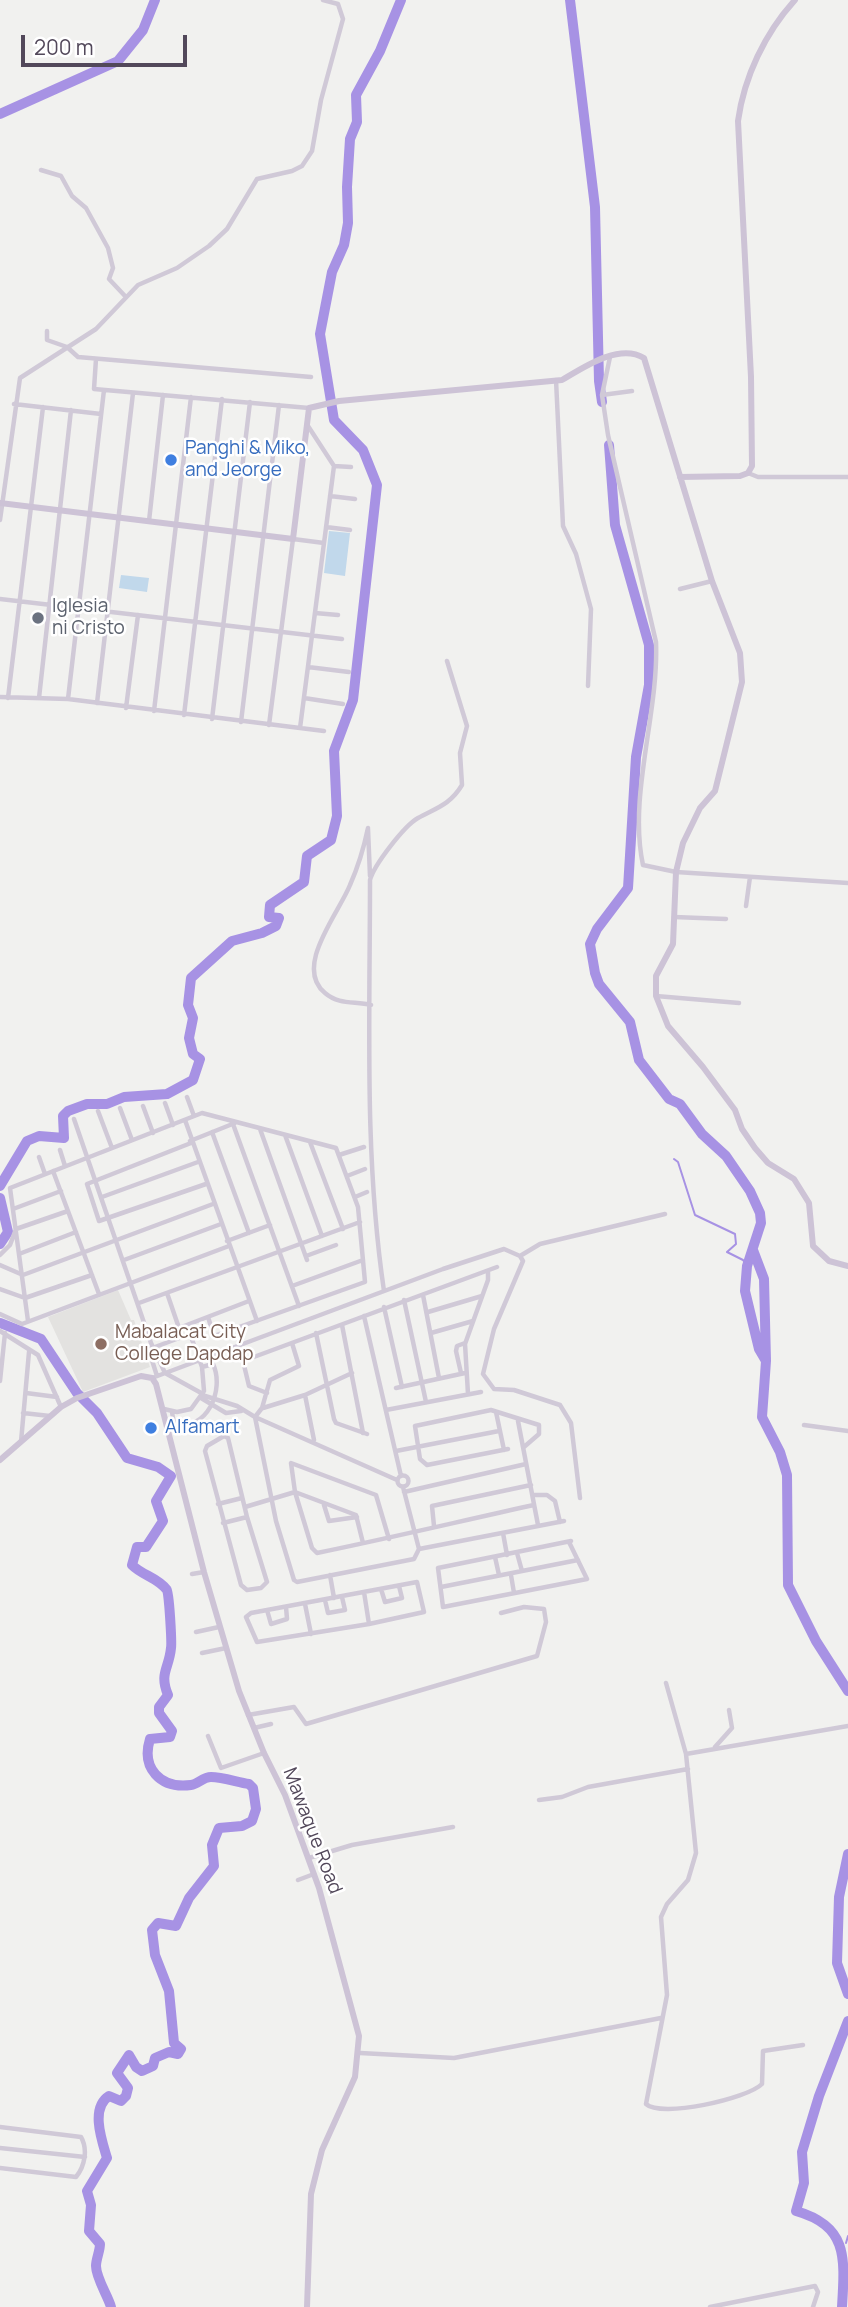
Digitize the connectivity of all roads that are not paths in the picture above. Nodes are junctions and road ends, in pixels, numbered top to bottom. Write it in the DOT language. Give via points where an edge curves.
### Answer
graph roads {
  1 [pos="323,0"];
  2 [pos="795,0"];
  3 [pos="41,170"];
  4 [pos="125,296"];
  5 [pos="47,331"];
  6 [pos="70,348"];
  7 [pos="608,358"];
  8 [pos="96,359"];
  9 [pos="311,377"];
  10 [pos="556,380"];
  11 [pos="104,390"];
  12 [pos="632,391"];
  13 [pos="133,393"];
  14 [pos="163,395"];
  15 [pos="602,395"];
  16 [pos="191,397"];
  17 [pos="222,399"];
  18 [pos="250,402"];
  19 [pos="14,404"];
  20 [pos="279,405"];
  21 [pos="43,407"];
  22 [pos="309,408"];
  23 [pos="71,410"];
  24 [pos="101,414"];
  25 [pos="307,426"];
  26 [pos="334,466"];
  27 [pos="351,467"];
  28 [pos="748,472"];
  29 [pos="680,477"];
  30 [pos="848,477"];
  31 [pos="330,496"];
  32 [pos="355,499"];
  33 [pos="1,503"];
  34 [pos="31,506"];
  35 [pos="60,510"];
  36 [pos="89,514"];
  37 [pos="121,518"];
  38 [pos="0,520"];
  39 [pos="149,521"];
  40 [pos="177,525"];
  41 [pos="326,527"];
  42 [pos="206,528"];
  43 [pos="350,530"];
  44 [pos="234,532"];
  45 [pos="264,535"];
  46 [pos="293,539"];
  47 [pos="324,542"];
  48 [pos="712,581"];
  49 [pos="681,589"];
  50 [pos="0,599"];
  51 [pos="19,601"];
  52 [pos="48,605"];
  53 [pos="79,608"];
  54 [pos="109,611"];
  55 [pos="315,613"];
  56 [pos="138,614"];
  57 [pos="338,615"];
  58 [pos="167,618"];
  59 [pos="194,621"];
  60 [pos="224,625"];
  61 [pos="252,628"];
  62 [pos="282,632"];
  63 [pos="312,636"];
  64 [pos="342,639"];
  65 [pos="447,661"];
  66 [pos="308,667"];
  67 [pos="349,672"];
  68 [pos="587,686"];
  69 [pos="0,697"];
  70 [pos="8,698"];
  71 [pos="39,698"];
  72 [pos="304,698"];
  73 [pos="68,699"];
  74 [pos="97,703"];
  75 [pos="343,704"];
  76 [pos="126,708"];
  77 [pos="154,711"];
  78 [pos="184,715"];
  79 [pos="212,719"];
  80 [pos="241,722"];
  81 [pos="269,725"];
  82 [pos="300,728"];
  83 [pos="324,732"];
  84 [pos="676,872"];
  85 [pos="750,877"];
  86 [pos="370,880"];
  87 [pos="848,883"];
  88 [pos="746,906"];
  89 [pos="674,918"];
  90 [pos="726,919"];
  91 [pos="656,996"];
  92 [pos="739,1003"];
  93 [pos="371,1005"];
  94 [pos="187,1097"];
  95 [pos="165,1102"];
  96 [pos="143,1106"];
  97 [pos="120,1108"];
  98 [pos="98,1111"];
  99 [pos="194,1117"];
  100 [pos="74,1119"];
  101 [pos="185,1120"];
  102 [pos="235,1123"];
  103 [pos="173,1125"];
  104 [pos="260,1128"];
  105 [pos="212,1132"];
  106 [pos="153,1133"];
  107 [pos="284,1135"];
  108 [pos="132,1140"];
  109 [pos="310,1141"];
  110 [pos="190,1142"];
  111 [pos="364,1147"];
  112 [pos="112,1149"];
  113 [pos="60,1150"];
  114 [pos="339,1155"];
  115 [pos="39,1157"];
  116 [pos="88,1158"];
  117 [pos="198,1162"];
  118 [pos="65,1166"];
  119 [pos="365,1169"];
  120 [pos="53,1171"];
  121 [pos="45,1174"];
  122 [pos="347,1176"];
  123 [pos="96,1179"];
  124 [pos="206,1184"];
  125 [pos="61,1191"];
  126 [pos="368,1192"];
  127 [pos="102,1197"];
  128 [pos="355,1197"];
  129 [pos="213,1204"];
  130 [pos="13,1209"];
  131 [pos="68,1211"];
  132 [pos="665,1214"];
  133 [pos="110,1220"];
  134 [pos="360,1223"];
  135 [pos="221,1224"];
  136 [pos="270,1226"];
  137 [pos="16,1229"];
  138 [pos="343,1229"];
  139 [pos="76,1232"];
  140 [pos="249,1233"];
  141 [pos="322,1236"];
  142 [pos="117,1240"];
  143 [pos="228,1244"];
  144 [pos="302,1244"];
  145 [pos="336,1245"];
  146 [pos="279,1252"];
  147 [pos="84,1253"];
  148 [pos="19,1254"];
  149 [pos="0,1255"];
  150 [pos="520,1256"];
  151 [pos="124,1260"];
  152 [pos="363,1260"];
  153 [pos="0,1265"];
  154 [pos="848,1266"];
  155 [pos="237,1267"];
  156 [pos="498,1267"];
  157 [pos="488,1272"];
  158 [pos="23,1275"];
  159 [pos="92,1275"];
  160 [pos="132,1282"];
  161 [pos="292,1286"];
  162 [pos="0,1289"];
  163 [pos="384,1291"];
  164 [pos="167,1293"];
  165 [pos="99,1294"];
  166 [pos="423,1295"];
  167 [pos="483,1295"];
  168 [pos="26,1298"];
  169 [pos="404,1300"];
  170 [pos="249,1301"];
  171 [pos="139,1303"];
  172 [pos="299,1307"];
  173 [pos="384,1307"];
  174 [pos="428,1312"];
  175 [pos="0,1314"];
  176 [pos="364,1316"];
  177 [pos="208,1317"];
  178 [pos="474,1320"];
  179 [pos="28,1321"];
  180 [pos="257,1321"];
  181 [pos="342,1325"];
  182 [pos="3,1332"];
  183 [pos="431,1333"];
  184 [pos="316,1334"];
  185 [pos="292,1343"];
  186 [pos="153,1345"];
  187 [pos="29,1352"];
  188 [pos="159,1359"];
  189 [pos="200,1360"];
  190 [pos="153,1361"];
  191 [pos="202,1367"];
  192 [pos="164,1373"];
  193 [pos="352,1373"];
  194 [pos="463,1373"];
  195 [pos="152,1376"];
  196 [pos="439,1378"];
  197 [pos="0,1381"];
  198 [pos="421,1381"];
  199 [pos="328,1384"];
  200 [pos="481,1392"];
  201 [pos="26,1393"];
  202 [pos="267,1393"];
  203 [pos="468,1394"];
  204 [pos="304,1395"];
  205 [pos="202,1396"];
  206 [pos="57,1397"];
  207 [pos="215,1399"];
  208 [pos="426,1402"];
  209 [pos="212,1405"];
  210 [pos="61,1407"];
  211 [pos="262,1408"];
  212 [pos="164,1409"];
  213 [pos="386,1410"];
  214 [pos="241,1411"];
  215 [pos="496,1411"];
  216 [pos="172,1412"];
  217 [pos="23,1413"];
  218 [pos="50,1416"];
  219 [pos="254,1417"];
  220 [pos="518,1421"];
  221 [pos="804,1425"];
  222 [pos="499,1431"];
  223 [pos="848,1431"];
  224 [pos="314,1441"];
  225 [pos="21,1442"];
  226 [pos="418,1447"];
  227 [pos="524,1447"];
  228 [pos="396,1451"];
  229 [pos="0,1460"];
  230 [pos="526,1464"];
  231 [pos="399,1478"];
  232 [pos="531,1485"];
  233 [pos="404,1489"];
  234 [pos="295,1492"];
  235 [pos="533,1494"];
  236 [pos="242,1498"];
  237 [pos="580,1498"];
  238 [pos="271,1499"];
  239 [pos="218,1504"];
  240 [pos="324,1504"];
  241 [pos="534,1506"];
  242 [pos="245,1507"];
  243 [pos="247,1517"];
  244 [pos="357,1517"];
  245 [pos="223,1523"];
  246 [pos="538,1525"];
  247 [pos="434,1526"];
  248 [pos="414,1531"];
  249 [pos="503,1533"];
  250 [pos="389,1539"];
  251 [pos="363,1544"];
  252 [pos="419,1549"];
  253 [pos="517,1553"];
  254 [pos="507,1555"];
  255 [pos="495,1557"];
  256 [pos="578,1559"];
  257 [pos="204,1572"];
  258 [pos="522,1572"];
  259 [pos="192,1574"];
  260 [pos="499,1575"];
  261 [pos="511,1575"];
  262 [pos="330,1576"];
  263 [pos="399,1586"];
  264 [pos="440,1587"];
  265 [pos="381,1589"];
  266 [pos="364,1592"];
  267 [pos="514,1593"];
  268 [pos="342,1597"];
  269 [pos="334,1598"];
  270 [pos="325,1600"];
  271 [pos="305,1604"];
  272 [pos="286,1607"];
  273 [pos="267,1610"];
  274 [pos="500,1613"];
  275 [pos="369,1624"];
  276 [pos="219,1627"];
  277 [pos="196,1632"];
  278 [pos="311,1634"];
  279 [pos="226,1648"];
  280 [pos="202,1653"];
  281 [pos="666,1683"];
  282 [pos="729,1710"];
  283 [pos="248,1715"];
  284 [pos="271,1724"];
  285 [pos="848,1726"];
  286 [pos="253,1728"];
  287 [pos="208,1736"];
  288 [pos="714,1748"];
  289 [pos="264,1754"];
  290 [pos="686,1754"];
  291 [pos="688,1769"];
  292 [pos="539,1800"];
  293 [pos="453,1827"];
  294 [pos="309,1858"];
  295 [pos="314,1874"];
  296 [pos="298,1880"];
  297 [pos="661,2018"];
  298 [pos="803,2045"];
  299 [pos="360,2053"];
  300 [pos="0,2127"];
  301 [pos="0,2148"];
  302 [pos="85,2157"];
  303 [pos="0,2168"];
  304 [pos="307,2307"];
  305 [pos="710,2307"];
  306 [pos="813,2307"];
  1 -- 4 [label="street" via="338,4 343,19 308,159 292,172 257,179 227,229 209,246"];
  2 -- 28 [label="street" via="757,60 738,121 752,395 753,458"];
  3 -- 4 [label="street" via="61,176 72,196 86,208 110,256 113,268 109,279"];
  4 -- 6 [label="street" via="96,329"];
  5 -- 6 [label="street" via="47,340"];
  6 -- 8 [label="street" via="78,357"];
  6 -- 19 [label="street" via="27,372 17,386"];
  7 -- 10 [label="street"];
  7 -- 15 [label="street"];
  7 -- 29 [label="street" via="634,353 644,358"];
  8 -- 9 [label="street"];
  8 -- 11 [label="street" via="94,389"];
  10 -- 22 [label="street"];
  10 -- 68 [label="street" via="563,526 591,609"];
  11 -- 13 [label="street"];
  11 -- 24 [label="street"];
  12 -- 15 [label="street"];
  13 -- 14 [label="street"];
  13 -- 37 [label="street"];
  14 -- 16 [label="street"];
  14 -- 39 [label="street"];
  15 -- 84 [label="street" via="656,642 641,812 642,861 646,867"];
  16 -- 17 [label="street"];
  16 -- 40 [label="street"];
  17 -- 18 [label="street"];
  17 -- 42 [label="street"];
  18 -- 20 [label="street"];
  18 -- 44 [label="street"];
  19 -- 21 [label="street"];
  19 -- 33 [label="street"];
  20 -- 22 [label="street"];
  20 -- 45 [label="street"];
  21 -- 23 [label="street"];
  21 -- 34 [label="street"];
  22 -- 25 [label="street"];
  23 -- 24 [label="street"];
  23 -- 35 [label="street"];
  24 -- 36 [label="street"];
  25 -- 26 [label="street"];
  25 -- 46 [label="street"];
  26 -- 27 [label="street"];
  26 -- 31 [label="street"];
  28 -- 29 [label="street"];
  28 -- 30 [label="street" via="758,477"];
  29 -- 48 [label="street"];
  31 -- 32 [label="street"];
  31 -- 41 [label="street"];
  33 -- 34 [label="street"];
  33 -- 38 [label="street"];
  34 -- 35 [label="street"];
  34 -- 51 [label="street"];
  35 -- 36 [label="street"];
  35 -- 52 [label="street"];
  36 -- 37 [label="street"];
  36 -- 53 [label="street"];
  37 -- 39 [label="street"];
  37 -- 54 [label="street"];
  39 -- 40 [label="street"];
  40 -- 42 [label="street"];
  40 -- 58 [label="street"];
  41 -- 43 [label="street"];
  41 -- 47 [label="street"];
  42 -- 44 [label="street"];
  42 -- 59 [label="street"];
  44 -- 45 [label="street"];
  44 -- 60 [label="street"];
  45 -- 46 [label="street"];
  45 -- 61 [label="street"];
  46 -- 47 [label="street"];
  46 -- 62 [label="street"];
  47 -- 55 [label="street"];
  48 -- 49 [label="street"];
  48 -- 84 [label="street" via="740,653 742,682 715,791 699,808"];
  50 -- 51 [label="street"];
  51 -- 52 [label="street"];
  51 -- 70 [label="street"];
  52 -- 53 [label="street"];
  52 -- 71 [label="street"];
  53 -- 54 [label="street"];
  53 -- 73 [label="street"];
  54 -- 56 [label="street"];
  54 -- 74 [label="street"];
  55 -- 57 [label="street"];
  55 -- 63 [label="street"];
  56 -- 58 [label="street"];
  56 -- 76 [label="street"];
  58 -- 59 [label="street"];
  58 -- 77 [label="street"];
  59 -- 60 [label="street"];
  59 -- 78 [label="street"];
  60 -- 61 [label="street"];
  60 -- 79 [label="street"];
  61 -- 62 [label="street"];
  61 -- 80 [label="street"];
  62 -- 63 [label="street"];
  62 -- 81 [label="street"];
  63 -- 64 [label="street"];
  63 -- 66 [label="street"];
  65 -- 86 [label="street" via="467,726 460,753 464,778 445,805 412,823 394,842"];
  66 -- 67 [label="street"];
  66 -- 72 [label="street"];
  69 -- 70 [label="street"];
  70 -- 71 [label="street"];
  71 -- 73 [label="street"];
  72 -- 75 [label="street"];
  72 -- 82 [label="street"];
  73 -- 74 [label="street"];
  74 -- 76 [label="street"];
  76 -- 77 [label="street"];
  77 -- 78 [label="street"];
  78 -- 79 [label="street"];
  79 -- 80 [label="street"];
  80 -- 81 [label="street"];
  81 -- 82 [label="street"];
  82 -- 83 [label="street"];
  84 -- 85 [label="street"];
  84 -- 89 [label="street"];
  85 -- 87 [label="street"];
  85 -- 88 [label="street"];
  86 -- 93 [label="street"];
  86 -- 93 [label="street" via="368,828 350,887 319,944 313,974 326,995 342,1003"];
  89 -- 90 [label="street"];
  89 -- 91 [label="street" via="673,944 656,976"];
  91 -- 92 [label="street"];
  91 -- 154 [label="street" via="668,1026 735,1110 755,1148 768,1163 794,1179 809,1203 813,1246 829,1261"];
  93 -- 163 [label="street" via="373,1165"];
  94 -- 99 [label="street"];
  95 -- 103 [label="street"];
  96 -- 106 [label="street"];
  97 -- 108 [label="street"];
  98 -- 112 [label="street"];
  99 -- 101 [label="street"];
  99 -- 102 [label="street" via="202,1113"];
  100 -- 116 [label="street"];
  101 -- 103 [label="street"];
  101 -- 110 [label="street"];
  102 -- 104 [label="street"];
  102 -- 105 [label="street"];
  102 -- 136 [label="street"];
  103 -- 106 [label="street"];
  104 -- 107 [label="street"];
  104 -- 144 [label="street"];
  105 -- 110 [label="street"];
  105 -- 140 [label="street"];
  106 -- 108 [label="street"];
  107 -- 109 [label="street"];
  107 -- 141 [label="street"];
  108 -- 112 [label="street"];
  109 -- 114 [label="street" via="336,1148"];
  109 -- 138 [label="street"];
  110 -- 117 [label="street"];
  110 -- 123 [label="street"];
  111 -- 114 [label="street"];
  112 -- 116 [label="street"];
  113 -- 118 [label="street"];
  114 -- 122 [label="street"];
  115 -- 121 [label="street"];
  116 -- 118 [label="street"];
  116 -- 123 [label="street"];
  117 -- 124 [label="street"];
  117 -- 127 [label="street"];
  118 -- 120 [label="street"];
  119 -- 122 [label="street"];
  120 -- 121 [label="street"];
  120 -- 125 [label="street"];
  121 -- 130 [label="street" via="10,1188"];
  122 -- 128 [label="street"];
  123 -- 127 [label="street"];
  123 -- 133 [label="street" via="86,1186 99,1221"];
  124 -- 129 [label="street"];
  124 -- 133 [label="street"];
  125 -- 130 [label="street"];
  125 -- 131 [label="street"];
  126 -- 128 [label="street"];
  127 -- 133 [label="street"];
  128 -- 134 [label="street"];
  129 -- 135 [label="street"];
  129 -- 142 [label="street"];
  130 -- 137 [label="street"];
  131 -- 137 [label="street"];
  131 -- 139 [label="street"];
  132 -- 150 [label="street" via="540,1244"];
  133 -- 142 [label="street"];
  134 -- 138 [label="street"];
  134 -- 152 [label="street"];
  135 -- 143 [label="street"];
  135 -- 151 [label="street"];
  136 -- 140 [label="street"];
  136 -- 146 [label="street"];
  137 -- 148 [label="street"];
  137 -- 149 [label="street"];
  138 -- 141 [label="street"];
  139 -- 147 [label="street"];
  139 -- 148 [label="street"];
  140 -- 143 [label="street"];
  141 -- 144 [label="street"];
  142 -- 147 [label="street"];
  142 -- 151 [label="street"];
  143 -- 155 [label="street"];
  143 -- 160 [label="street"];
  144 -- 145 [label="street" via="307,1258"];
  144 -- 146 [label="street"];
  146 -- 155 [label="street"];
  146 -- 161 [label="street"];
  147 -- 158 [label="street"];
  147 -- 159 [label="street"];
  148 -- 158 [label="street"];
  150 -- 163 [label="street" via="498,1249"];
  150 -- 237 [label="street" via="523,1261 494,1329 483,1374 494,1389 514,1390 560,1405 571,1423"];
  151 -- 160 [label="street"];
  152 -- 161 [label="street"];
  152 -- 172 [label="street" via="365,1282"];
  153 -- 158 [label="street"];
  155 -- 164 [label="street"];
  155 -- 170 [label="street"];
  156 -- 157 [label="street"];
  157 -- 166 [label="street"];
  157 -- 167 [label="street"];
  158 -- 168 [label="street"];
  159 -- 165 [label="street"];
  159 -- 168 [label="street"];
  160 -- 165 [label="street"];
  160 -- 171 [label="street"];
  161 -- 172 [label="street"];
  162 -- 168 [label="street"];
  163 -- 189 [label="street"];
  164 -- 171 [label="street"];
  164 -- 177 [label="street" via="179,1328"];
  165 -- 179 [label="street"];
  166 -- 169 [label="street"];
  166 -- 174 [label="street"];
  167 -- 174 [label="street"];
  167 -- 178 [label="street"];
  168 -- 179 [label="street"];
  169 -- 173 [label="street"];
  169 -- 198 [label="street"];
  170 -- 177 [label="street"];
  170 -- 180 [label="street"];
  171 -- 186 [label="street"];
  172 -- 180 [label="street"];
  173 -- 176 [label="street"];
  173 -- 198 [label="street" via="399,1387"];
  174 -- 183 [label="street"];
  175 -- 179 [label="street" via="22,1324"];
  176 -- 181 [label="street"];
  176 -- 213 [label="street"];
  177 -- 180 [label="street" via="214,1336"];
  178 -- 183 [label="street"];
  178 -- 194 [label="street"];
  181 -- 184 [label="street"];
  181 -- 193 [label="street"];
  182 -- 187 [label="street"];
  182 -- 197 [label="street"];
  183 -- 196 [label="street"];
  184 -- 185 [label="street"];
  184 -- 199 [label="street"];
  185 -- 202 [label="street" via="299,1366 272,1378"];
  185 -- 202 [label="street" via="243,1361 249,1386"];
  186 -- 188 [label="street"];
  186 -- 189 [label="street" via="190,1334"];
  186 -- 190 [label="street"];
  187 -- 201 [label="street"];
  187 -- 206 [label="street" via="40,1357"];
  188 -- 190 [label="street"];
  188 -- 192 [label="street"];
  189 -- 191 [label="street"];
  189 -- 192 [label="street"];
  190 -- 195 [label="street"];
  191 -- 205 [label="street"];
  191 -- 207 [label="street" via="214,1366 218,1377"];
  192 -- 195 [label="street"];
  192 -- 205 [label="street"];
  193 -- 199 [label="street"];
  193 -- 199 [label="street" via="365,1434 336,1423"];
  194 -- 196 [label="street"];
  194 -- 203 [label="street"];
  195 -- 210 [label="street" via="88,1394"];
  195 -- 212 [label="street, Mawaque Road"];
  196 -- 198 [label="street"];
  198 -- 208 [label="street"];
  199 -- 204 [label="street"];
  200 -- 203 [label="street"];
  201 -- 206 [label="street"];
  201 -- 217 [label="street"];
  202 -- 211 [label="street"];
  203 -- 208 [label="street"];
  204 -- 211 [label="street"];
  204 -- 224 [label="street"];
  205 -- 207 [label="street"];
  205 -- 209 [label="street"];
  205 -- 216 [label="street" via="191,1409"];
  206 -- 210 [label="street"];
  207 -- 209 [label="street"];
  207 -- 214 [label="street"];
  208 -- 213 [label="street"];
  209 -- 214 [label="street" via="226,1413"];
  209 -- 216 [label="street" via="198,1420 184,1425 174,1424"];
  210 -- 218 [label="street"];
  211 -- 219 [label="street"];
  212 -- 216 [label="street"];
  212 -- 257 [label="street, Mawaque Road"];
  213 -- 228 [label="street"];
  214 -- 219 [label="street"];
  215 -- 220 [label="street"];
  215 -- 222 [label="street"];
  215 -- 226 [label="street" via="415,1426"];
  217 -- 218 [label="street"];
  217 -- 225 [label="street"];
  218 -- 225 [label="street"];
  219 -- 224 [label="street"];
  219 -- 238 [label="street"];
  220 -- 227 [label="street"];
  220 -- 227 [label="street" via="541,1428 535,1440"];
  221 -- 223 [label="street"];
  222 -- 226 [label="street"];
  222 -- 226 [label="street" via="506,1449 427,1465 420,1459"];
  224 -- 231 [label="street"];
  225 -- 229 [label="street"];
  226 -- 228 [label="street"];
  227 -- 230 [label="street"];
  228 -- 231 [label="street"];
  230 -- 232 [label="street"];
  230 -- 233 [label="street"];
  231 -- 233 [label="street"];
  231 -- 233 [label="street" via="408,1480"];
  232 -- 235 [label="street"];
  232 -- 247 [label="street" via="432,1506"];
  233 -- 248 [label="street"];
  234 -- 238 [label="street"];
  234 -- 240 [label="street"];
  234 -- 250 [label="street" via="290,1465 294,1462 376,1495"];
  234 -- 251 [label="street" via="315,1552"];
  235 -- 241 [label="street"];
  235 -- 246 [label="street" via="555,1501 562,1522"];
  236 -- 239 [label="street"];
  236 -- 239 [label="street" via="224,1436 205,1448"];
  236 -- 242 [label="street"];
  238 -- 242 [label="street"];
  238 -- 262 [label="street" via="294,1580"];
  239 -- 245 [label="street"];
  240 -- 244 [label="street"];
  240 -- 244 [label="street" via="330,1524"];
  241 -- 246 [label="street"];
  241 -- 247 [label="street"];
  242 -- 243 [label="street"];
  243 -- 245 [label="street"];
  243 -- 245 [label="street" via="267,1582 261,1588 243,1589"];
  244 -- 251 [label="street"];
  246 -- 249 [label="street"];
  247 -- 248 [label="street"];
  248 -- 250 [label="street"];
  248 -- 252 [label="street"];
  249 -- 252 [label="street"];
  249 -- 254 [label="street"];
  250 -- 251 [label="street"];
  252 -- 262 [label="street" via="414,1559"];
  253 -- 254 [label="street"];
  253 -- 256 [label="street" via="570,1542"];
  253 -- 258 [label="street"];
  254 -- 255 [label="street"];
  255 -- 260 [label="street"];
  255 -- 264 [label="street" via="438,1569"];
  256 -- 258 [label="street"];
  256 -- 267 [label="street" via="587,1579"];
  257 -- 259 [label="street"];
  257 -- 276 [label="street, Mawaque Road"];
  258 -- 261 [label="street"];
  260 -- 261 [label="street"];
  260 -- 264 [label="street"];
  261 -- 267 [label="street"];
  262 -- 269 [label="street"];
  263 -- 265 [label="street"];
  263 -- 265 [label="street" via="402,1598 385,1602"];
  263 -- 275 [label="street" via="420,1584 424,1612"];
  264 -- 267 [label="street" via="446,1608"];
  265 -- 266 [label="street"];
  266 -- 268 [label="street"];
  266 -- 275 [label="street"];
  268 -- 269 [label="street"];
  268 -- 270 [label="street" via="345,1610 328,1613"];
  269 -- 270 [label="street"];
  270 -- 271 [label="street"];
  271 -- 272 [label="street"];
  271 -- 278 [label="street"];
  272 -- 273 [label="street"];
  272 -- 273 [label="street" via="287,1619 271,1624"];
  273 -- 278 [label="street" via="246,1617 257,1642"];
  274 -- 283 [label="street" via="524,1607 544,1609 546,1622 537,1657 306,1724 294,1707"];
  275 -- 278 [label="street"];
  276 -- 277 [label="street"];
  276 -- 279 [label="street, Mawaque Road"];
  279 -- 280 [label="street"];
  279 -- 283 [label="street, Mawaque Road"];
  281 -- 290 [label="street"];
  282 -- 288 [label="street" via="732,1728"];
  283 -- 286 [label="street, Mawaque Road"];
  284 -- 286 [label="street"];
  285 -- 288 [label="street"];
  286 -- 289 [label="street, Mawaque Road"];
  287 -- 289 [label="street" via="221,1768"];
  288 -- 290 [label="street"];
  289 -- 294 [label="street, Mawaque Road"];
  290 -- 291 [label="street"];
  291 -- 292 [label="street"];
  291 -- 297 [label="street" via="696,1853 688,1880 661,1917 667,1995"];
  293 -- 294 [label="street" via="393,1836"];
  294 -- 295 [label="street, Mawaque Road"];
  295 -- 296 [label="street"];
  295 -- 299 [label="street, Mawaque Road" via="355,2015"];
  297 -- 298 [label="street" via="646,2104 652,2108 671,2110 751,2094 762,2084 763,2051"];
  297 -- 299 [label="street" via="454,2058"];
  299 -- 304 [label="street, Mawaque Road" via="355,2077 315,2172 308,2212"];
  300 -- 302 [label="street" via="81,2137"];
  301 -- 302 [label="street"];
  302 -- 303 [label="street" via="76,2177"];
  305 -- 306 [label="street" via="812,2286 818,2292"];
}
